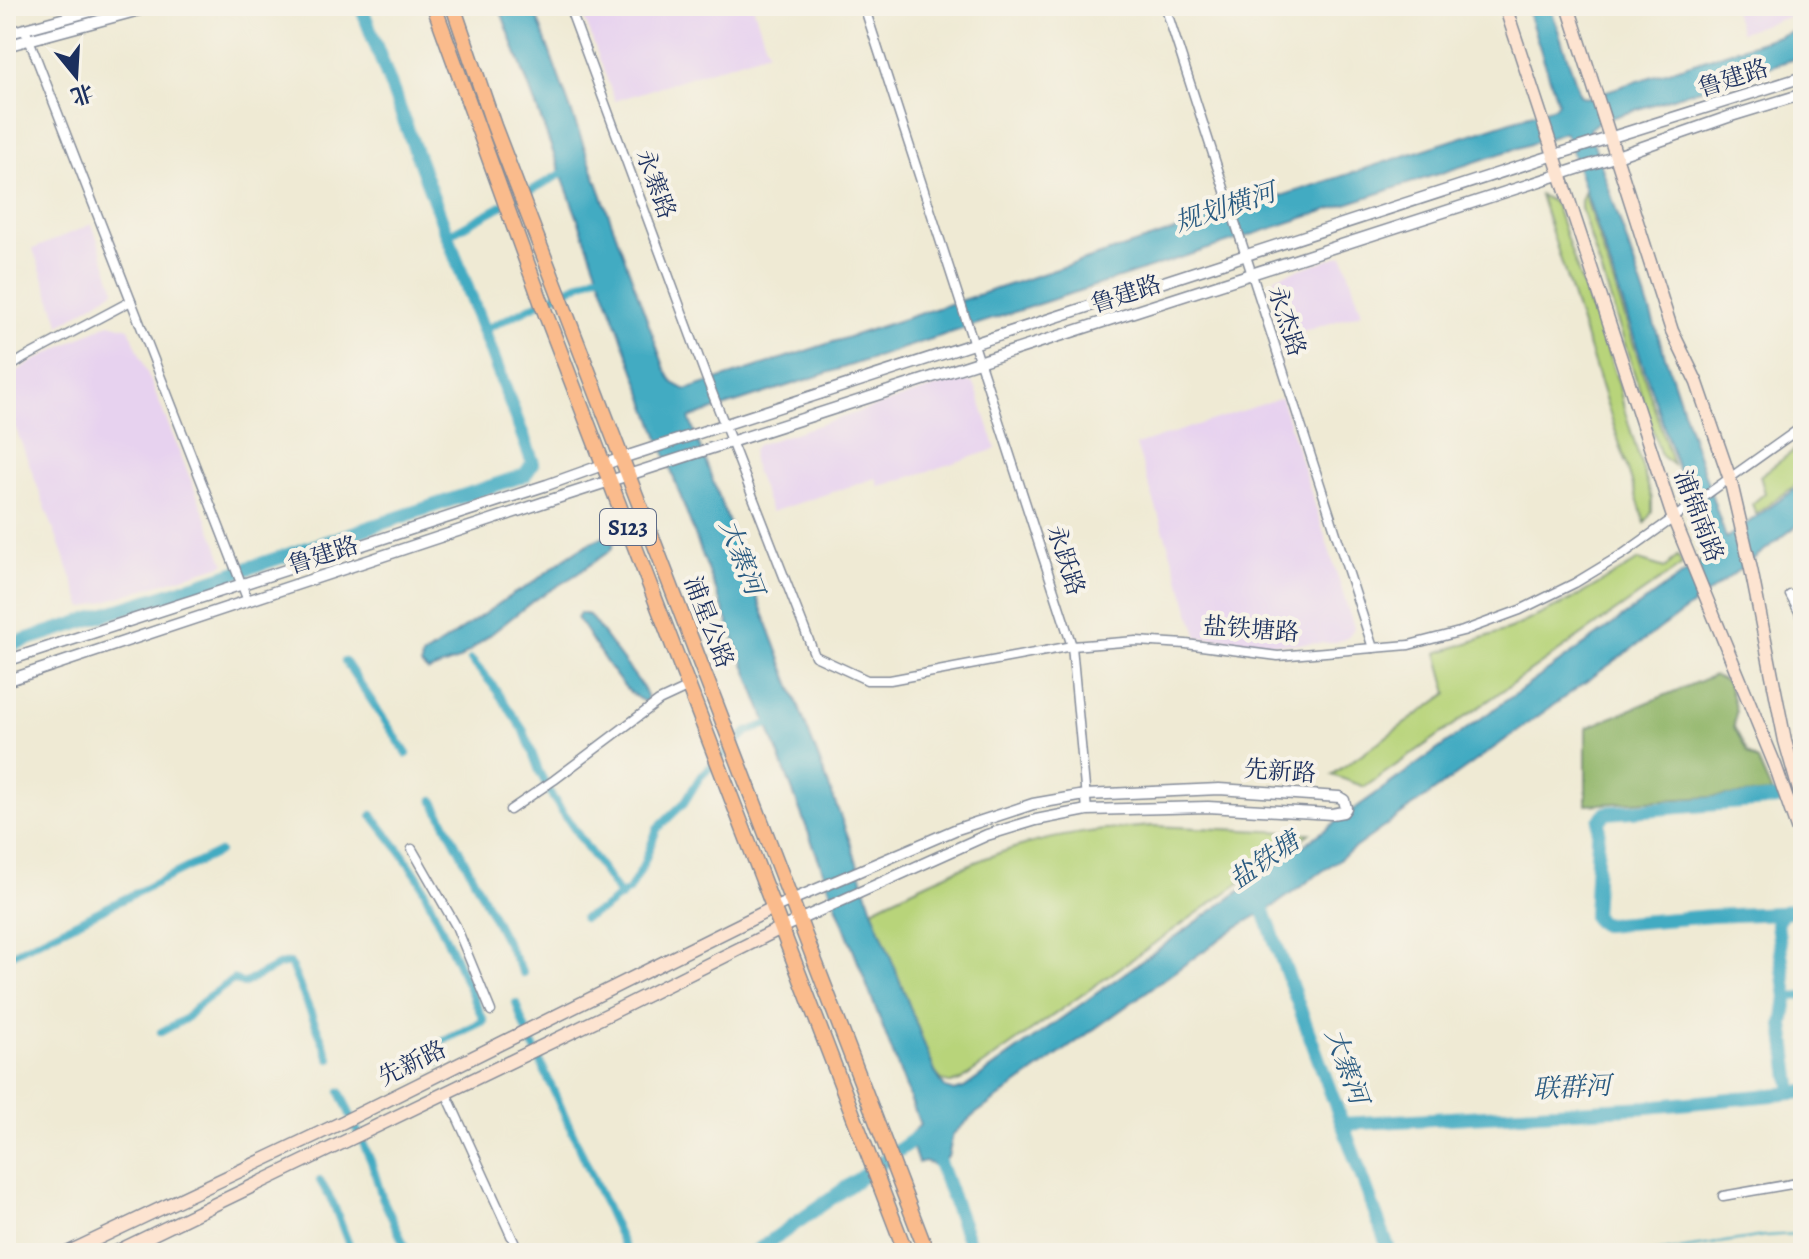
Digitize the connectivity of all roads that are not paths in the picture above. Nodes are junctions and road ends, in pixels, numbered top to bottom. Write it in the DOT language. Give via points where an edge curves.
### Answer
graph roads {
  1 [pos="110,6"];
  2 [pos="154,6"];
  3 [pos="434,6"];
  4 [pos="453,6"];
  5 [pos="569,6"];
  6 [pos="864,6"];
  7 [pos="1165,6"];
  8 [pos="1505,6"];
  9 [pos="1568,6"];
  10 [pos="6,34"];
  11 [pos="27,34"];
  12 [pos="6,46"];
  13 [pos="1803,77"];
  14 [pos="1803,94"];
  15 [pos="1611,138"];
  16 [pos="1554,155"];
  17 [pos="1617,156"];
  18 [pos="1560,175"];
  19 [pos="1245,255"];
  20 [pos="1251,274"];
  21 [pos="131,301"];
  22 [pos="973,344"];
  23 [pos="979,362"];
  24 [pos="6,370"];
  25 [pos="725,425"];
  26 [pos="1803,426"];
  27 [pos="732,443"];
  28 [pos="622,458"];
  29 [pos="603,465"];
  30 [pos="628,476"];
  31 [pos="1730,479"];
  32 [pos="610,481"];
  33 [pos="1673,517"];
  34 [pos="242,584"];
  35 [pos="1790,595"];
  36 [pos="248,601"];
  37 [pos="1803,619"];
  38 [pos="1072,646"];
  39 [pos="1373,648"];
  40 [pos="6,661"];
  41 [pos="6,681"];
  42 [pos="689,687"];
  43 [pos="1085,795"];
  44 [pos="1803,804"];
  45 [pos="510,810"];
  46 [pos="1087,810"];
  47 [pos="1803,845"];
  48 [pos="412,849"];
  49 [pos="792,900"];
  50 [pos="773,908"];
  51 [pos="800,920"];
  52 [pos="781,928"];
  53 [pos="491,1011"];
  54 [pos="446,1093"];
  55 [pos="1803,1182"];
  56 [pos="1723,1196"];
  57 [pos="67,1253"];
  58 [pos="114,1253"];
  59 [pos="519,1253"];
  60 [pos="906,1253"];
  61 [pos="927,1253"];
  1 -- 11 [label="street"];
  2 -- 11 [label="street"];
  3 -- 29 [label="main road, 浦星公路 / S123"];
  4 -- 28 [label="main road, 浦星公路 / S123"];
  5 -- 25 [label="street, 永寨路"];
  6 -- 22 [label="street, 永跃路"];
  7 -- 19 [label="street, 永杰路"];
  8 -- 16 [label="main road, 浦锦南路"];
  9 -- 15 [label="main road, 浦锦南路"];
  10 -- 11 [label="street"];
  11 -- 12 [label="street"];
  11 -- 21 [label="street"];
  13 -- 15 [label="street, 鲁建路"];
  14 -- 17 [label="street, 鲁建路"];
  15 -- 16 [label="street, 鲁建路"];
  15 -- 17 [label="main road, 浦锦南路"];
  16 -- 18 [label="main road, 浦锦南路"];
  16 -- 19 [label="street, 鲁建路"];
  17 -- 18 [label="street, 鲁建路"];
  17 -- 31 [label="main road, 浦锦南路" via="1672,331 1697,383"];
  18 -- 20 [label="street, 鲁建路"];
  18 -- 33 [label="main road, 浦锦南路"];
  19 -- 20 [label="street, 永杰路"];
  19 -- 22 [label="street, 鲁建路"];
  20 -- 23 [label="street, 鲁建路"];
  20 -- 39 [label="street, 永杰路"];
  21 -- 24 [label="street"];
  21 -- 34 [label="street"];
  22 -- 23 [label="street, 永跃路"];
  22 -- 25 [label="street, 鲁建路"];
  23 -- 27 [label="street, 鲁建路"];
  23 -- 38 [label="street, 永跃路"];
  25 -- 27 [label="street"];
  25 -- 28 [label="street, 鲁建路"];
  26 -- 31 [label="street"];
  27 -- 30 [label="street, 鲁建路"];
  27 -- 38 [label="street, 盐铁塘路" via="815,656 867,680 890,680"];
  28 -- 29 [label="street, 鲁建路"];
  28 -- 30 [label="main road, 浦星公路 / S123"];
  29 -- 32 [label="main road, 浦星公路 / S123"];
  29 -- 34 [label="street, 鲁建路"];
  30 -- 32 [label="street, 鲁建路"];
  30 -- 49 [label="main road, 浦星公路 / S123"];
  31 -- 33 [label="street, 盐铁塘路"];
  31 -- 44 [label="main road, 浦锦南路"];
  32 -- 36 [label="street, 鲁建路"];
  32 -- 42 [label="main road, 浦星公路 / S123"];
  33 -- 39 [label="street, 盐铁塘路" via="1623,554 1520,610 1409,645"];
  33 -- 47 [label="main road, 浦锦南路"];
  34 -- 36 [label="street"];
  34 -- 40 [label="street, 鲁建路"];
  35 -- 37 [label="street"];
  36 -- 41 [label="street, 鲁建路"];
  38 -- 39 [label="street, 盐铁塘路" via="1136,641 1278,656"];
  38 -- 43 [label="street, 永跃路"];
  42 -- 45 [label="street" via="659,701"];
  42 -- 50 [label="main road, 浦星公路 / S123"];
  43 -- 46 [label="street, 永跃路"];
  43 -- 46 [label="street, 先新路" via="1219,789 1339,797 1346,808 1332,814 1208,807"];
  43 -- 49 [label="street, 先新路" via="981,820"];
  46 -- 51 [label="street, 先新路" via="987,835"];
  48 -- 53 [label="street" via="456,926"];
  49 -- 50 [label="street, 先新路"];
  49 -- 51 [label="main road, 浦星公路 / S123"];
  50 -- 52 [label="main road, 浦星公路 / S123"];
  50 -- 57 [label="main road, 先新路"];
  51 -- 52 [label="street, 先新路"];
  51 -- 61 [label="main road, 浦星公路 / S123"];
  52 -- 54 [label="main road, 先新路"];
  52 -- 60 [label="main road, 浦星公路 / S123"];
  54 -- 58 [label="main road, 先新路"];
  54 -- 59 [label="street"];
  55 -- 56 [label="street"];
}
